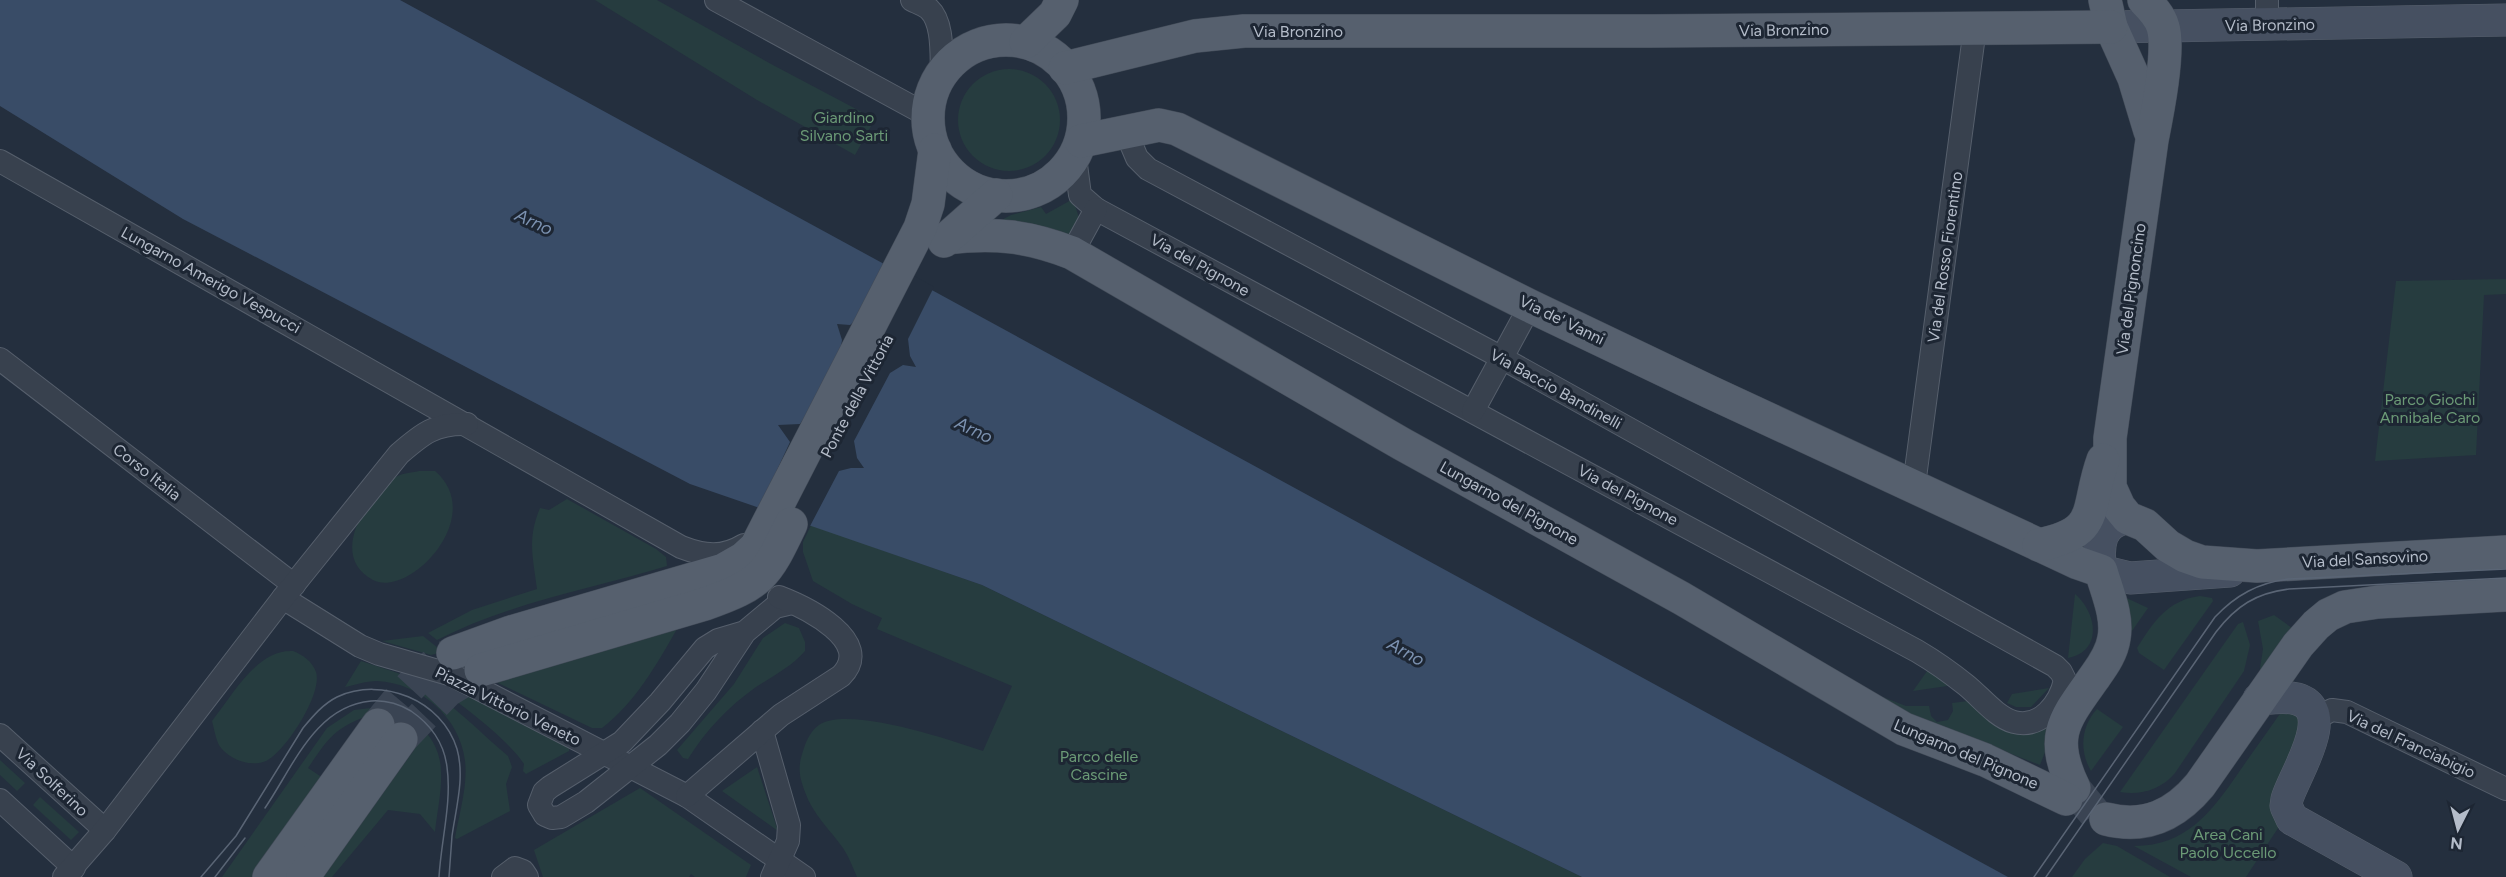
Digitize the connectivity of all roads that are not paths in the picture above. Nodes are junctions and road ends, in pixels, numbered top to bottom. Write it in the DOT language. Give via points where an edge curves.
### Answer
graph roads {
  1 [pos="716,0"];
  2 [pos="912,0"];
  3 [pos="1062,0"];
  4 [pos="2144,0"];
  5 [pos="2108,13"];
  6 [pos="2267,13"];
  7 [pos="2506,20"];
  8 [pos="2163,27"];
  9 [pos="1975,28"];
  10 [pos="1026,42"];
  11 [pos="1065,68"];
  12 [pos="942,74"];
  13 [pos="927,115"];
  14 [pos="1126,132"];
  15 [pos="2152,140"];
  16 [pos="1078,149"];
  17 [pos="934,150"];
  18 [pos="4,169"];
  19 [pos="996,195"];
  20 [pos="1096,208"];
  21 [pos="932,243"];
  22 [pos="1072,254"];
  23 [pos="1530,306"];
  24 [pos="0,358"];
  25 [pos="1502,359"];
  26 [pos="1473,411"];
  27 [pos="467,424"];
  28 [pos="2110,438"];
  29 [pos="1914,485"];
  30 [pos="2128,518"];
  31 [pos="2039,545"];
  32 [pos="765,551"];
  33 [pos="2506,552"];
  34 [pos="2257,566"];
  35 [pos="2101,571"];
  36 [pos="289,592"];
  37 [pos="734,593"];
  38 [pos="2506,595"];
  39 [pos="792,603"];
  40 [pos="745,632"];
  41 [pos="2000,634"];
  42 [pos="453,653"];
  43 [pos="481,670"];
  44 [pos="2259,699"];
  45 [pos="2316,718"];
  46 [pos="762,731"];
  47 [pos="0,735"];
  48 [pos="604,753"];
  49 [pos="630,767"];
  50 [pos="2506,789"];
  51 [pos="687,796"];
  52 [pos="0,800"];
  53 [pos="2106,819"];
  54 [pos="105,830"];
  55 [pos="776,869"];
  56 [pos="69,872"];
  57 [pos="269,877"];
  58 [pos="303,877"];
  59 [pos="503,877"];
  60 [pos="526,877"];
  61 [pos="804,877"];
  62 [pos="2396,877"];
  1 -- 13 [label="street"];
  2 -- 12 [label="street" via="928,9 934,18"];
  3 -- 10 [label="main road" via="1047,23"];
  4 -- 8 [label="main road"];
  5 -- 8 [label="street, Via Bronzino"];
  5 -- 9 [label="main road, Via Bronzino"];
  5 -- 15 [label="main road, Via del Pignoncino" via="2134,78"];
  6 -- 7 [label="street, Via Bronzino"];
  6 -- 8 [label="street, Via Bronzino"];
  8 -- 15 [label="main road, Via del Pignoncino" via="2161,88"];
  9 -- 11 [label="main road, Via Bronzino" via="1244,31 1195,36"];
  9 -- 29 [label="street, Via del Rosso Fiorentino"];
  10 -- 11 [label="main road" via="1053,56"];
  10 -- 12 [label="main road" via="997,41 978,46 955,58"];
  11 -- 16 [label="main road" via="1074,81 1084,115"];
  12 -- 13 [label="main road"];
  13 -- 17 [label="main road"];
  14 -- 16 [label="main road, Via de' Vanni"];
  14 -- 23 [label="main road, Via de' Vanni" via="1159,125 1177,129"];
  14 -- 25 [label="street, Via Baccio Bandinelli" via="1137,158 1148,169"];
  15 -- 28 [label="main road, Via del Pignoncino"];
  16 -- 19 [label="main road" via="1061,174 1040,188 1020,195"];
  16 -- 20 [label="street" via="1080,195"];
  17 -- 19 [label="main road" via="955,177 978,191"];
  17 -- 21 [label="main road" via="928,204"];
  18 -- 27 [label="street, Lungarno Amerigo Vespucci"];
  19 -- 21 [label="main road"];
  20 -- 22 [label="street"];
  20 -- 26 [label="street, Via del Pignone"];
  21 -- 22 [label="main road, Lungarno del Pignone" via="1003,235 1037,241"];
  21 -- 32 [label="main road, Ponte della Vittoria" via="844,417"];
  22 -- 35 [label="main road, Lungarno del Pignone" via="1402,444 1681,598 1904,729 2070,793 2061,735 2069,714 2108,656 2115,637 2113,611"];
  23 -- 25 [label="street"];
  23 -- 29 [label="main road, Via de' Vanni"];
  24 -- 36 [label="street, Corso Italia"];
  25 -- 26 [label="street"];
  25 -- 41 [label="street, Via Baccio Bandinelli"];
  26 -- 41 [label="street, Via del Pignone" via="1917,651 2009,720 2027,723 2039,719 2056,704 2064,677 2055,666"];
  27 -- 32 [label="street" via="681,547 716,555"];
  27 -- 36 [label="street" via="432,429 399,454"];
  28 -- 30 [label="main road" via="2111,491"];
  28 -- 31 [label="main road" via="2086,521 2071,536"];
  29 -- 31 [label="main road, Via de' Vanni"];
  30 -- 34 [label="main road, Via del Sansovino" via="2142,523 2185,556 2206,563"];
  30 -- 35 [label="street" via="2111,524 2102,534"];
  31 -- 35 [label="main road, Via de' Vanni"];
  32 -- 37 [label="main road, Piazza Vittorio Veneto" via="759,579"];
  32 -- 39 [label="street"];
  32 -- 42 [label="main road, Piazza Vittorio Veneto" via="696,579 522,628"];
  33 -- 34 [label="main road, Via del Sansovino"];
  34 -- 35 [label="street" via="2145,578"];
  36 -- 48 [label="street, Piazza Vittorio Veneto" via="360,645 452,675"];
  36 -- 54 [label="street"];
  37 -- 39 [label="street, Piazza Vittorio Veneto" via="771,596"];
  37 -- 43 [label="main road, Piazza Vittorio Veneto"];
  38 -- 44 [label="main road" via="2354,604 2333,612 2316,625"];
  39 -- 40 [label="street, Piazza Vittorio Veneto" via="775,606"];
  39 -- 46 [label="street, Piazza Vittorio Veneto" via="840,633 851,651 851,659 841,676"];
  40 -- 48 [label="street, Piazza Vittorio Veneto" via="705,648 622,742"];
  40 -- 49 [label="street, Piazza Vittorio Veneto" via="697,703 670,734"];
  44 -- 45 [label="street" via="2301,700 2311,707"];
  44 -- 53 [label="main road" via="2200,785 2183,803 2163,817 2149,821"];
  45 -- 50 [label="street, Via del Franciabigio" via="2332,710 2347,712"];
  45 -- 62 [label="street" via="2311,741 2287,799 2288,812 2292,819"];
  46 -- 51 [label="street, Piazza Vittorio Veneto"];
  46 -- 55 [label="street" via="789,825 788,841"];
  47 -- 54 [label="street, Via Solferino"];
  48 -- 49 [label="street, Piazza Vittorio Veneto"];
  48 -- 49 [label="street, Piazza Vittorio Veneto" via="544,792 539,805 544,815 561,817"];
  49 -- 51 [label="street, Piazza Vittorio Veneto"];
  51 -- 55 [label="street, Piazza Vittorio Veneto"];
  52 -- 56 [label="street"];
  54 -- 56 [label="street"];
  55 -- 61 [label="street, Piazza Vittorio Veneto"];
  57 -- 58 [label="main road" via="389,732"];
  59 -- 60 [label="street" via="515,868"];
}
